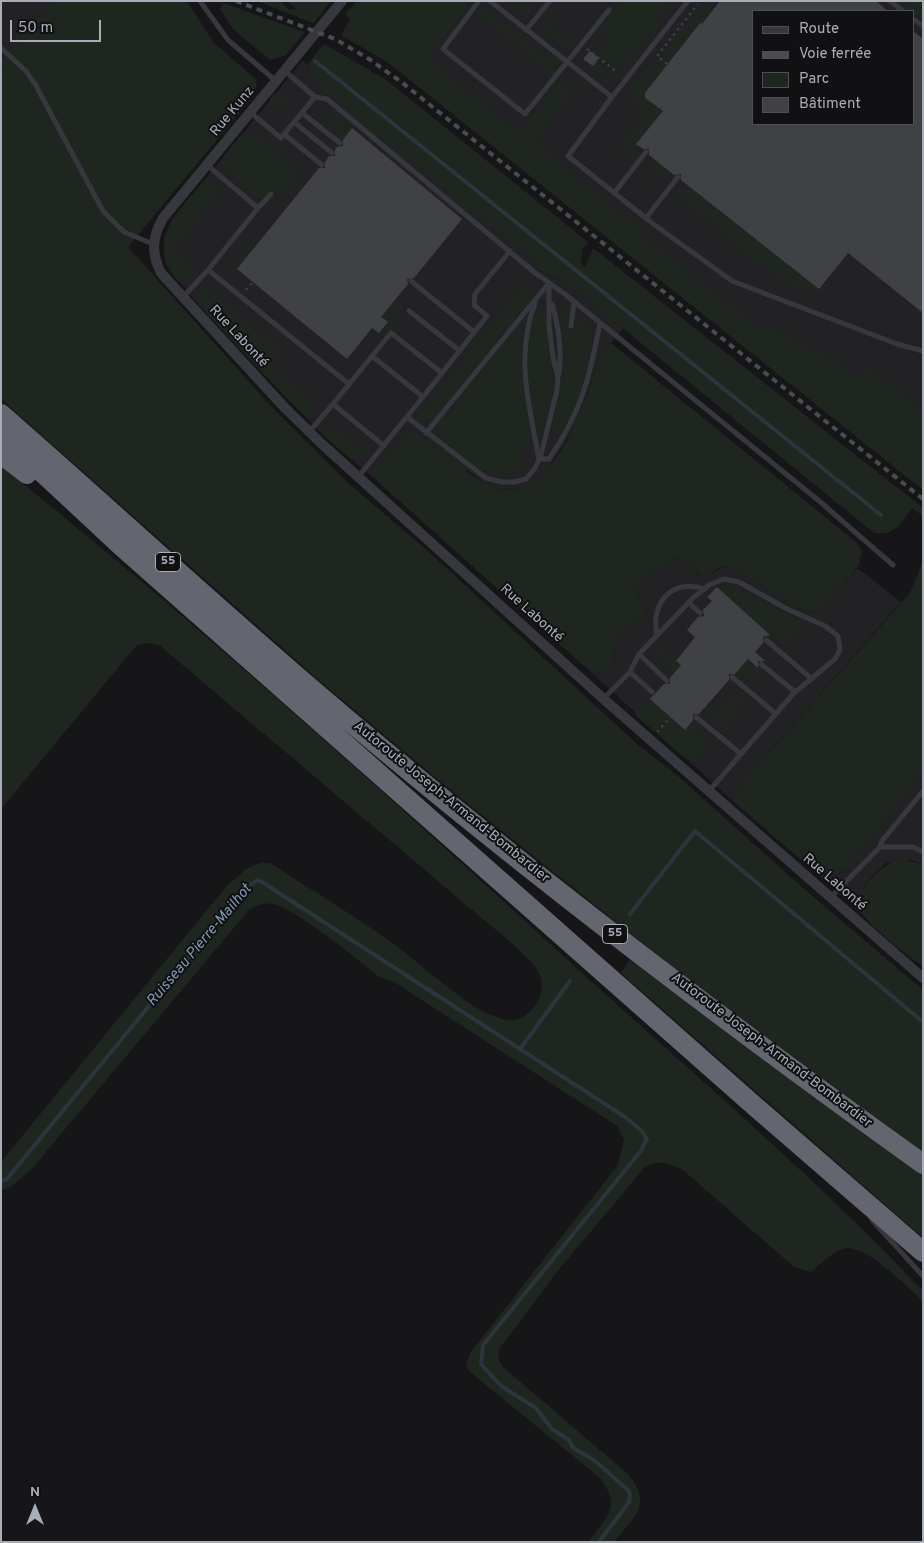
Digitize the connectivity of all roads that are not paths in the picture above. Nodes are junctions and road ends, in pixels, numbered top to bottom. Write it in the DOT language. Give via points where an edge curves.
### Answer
graph roads {
  1 [pos="200,1"];
  2 [pos="342,1"];
  3 [pos="479,1"];
  4 [pos="490,1"];
  5 [pos="550,1"];
  6 [pos="688,1"];
  7 [pos="890,1"];
  8 [pos="609,10"];
  9 [pos="902,10"];
  10 [pos="526,30"];
  11 [pos="1,48"];
  12 [pos="567,62"];
  13 [pos="285,71"];
  14 [pos="276,81"];
  15 [pos="316,97"];
  16 [pos="612,97"];
  17 [pos="250,112"];
  18 [pos="302,113"];
  19 [pos="294,122"];
  20 [pos="284,134"];
  21 [pos="340,144"];
  22 [pos="646,152"];
  23 [pos="332,153"];
  24 [pos="206,164"];
  25 [pos="322,165"];
  26 [pos="678,177"];
  27 [pos="614,193"];
  28 [pos="271,194"];
  29 [pos="258,208"];
  30 [pos="646,218"];
  31 [pos="154,244"];
  32 [pos="510,251"];
  33 [pos="208,270"];
  34 [pos="411,281"];
  35 [pos="549,283"];
  36 [pos="182,298"];
  37 [pos="536,298"];
  38 [pos="551,302"];
  39 [pos="574,302"];
  40 [pos="409,311"];
  41 [pos="600,323"];
  42 [pos="571,326"];
  43 [pos="474,332"];
  44 [pos="460,351"];
  45 [pos="923,351"];
  46 [pos="372,356"];
  47 [pos="442,373"];
  48 [pos="558,377"];
  49 [pos="349,384"];
  50 [pos="423,397"];
  51 [pos="333,404"];
  52 [pos="1,414"];
  53 [pos="407,417"];
  54 [pos="310,432"];
  55 [pos="426,432"];
  56 [pos="1,434"];
  57 [pos="384,446"];
  58 [pos="1,454"];
  59 [pos="539,459"];
  60 [pos="358,477"];
  61 [pos="120,545"];
  62 [pos="893,565"];
  63 [pos="705,589"];
  64 [pos="689,603"];
  65 [pos="700,613"];
  66 [pos="657,636"];
  67 [pos="766,640"];
  68 [pos="639,654"];
  69 [pos="762,664"];
  70 [pos="630,672"];
  71 [pos="732,677"];
  72 [pos="812,678"];
  73 [pos="667,680"];
  74 [pos="652,692"];
  75 [pos="795,692"];
  76 [pos="603,698"];
  77 [pos="776,714"];
  78 [pos="696,717"];
  79 [pos="741,754"];
  80 [pos="709,791"];
  81 [pos="923,791"];
  82 [pos="880,847"];
  83 [pos="923,852"];
  84 [pos="830,898"];
  85 [pos="923,978"];
  86 [pos="821,1164"];
  87 [pos="923,1164"];
  88 [pos="859,1206"];
  89 [pos="865,1213"];
  90 [pos="923,1252"];
  91 [pos="923,1276"];
  1 -- 14 [label="lane" via="228,40"];
  2 -- 13 [label="street, Rue Kunz"];
  3 -- 12 [label="lane" via="443,49 526,114"];
  4 -- 10 [label="lane"];
  5 -- 10 [label="lane"];
  6 -- 16 [label="lane"];
  7 -- 9 [label="lane"];
  8 -- 12 [label="lane"];
  10 -- 12 [label="lane"];
  11 -- 31 [label="lane" via="36,84 103,211 124,232"];
  12 -- 16 [label="lane"];
  13 -- 14 [label="street, Rue Kunz"];
  13 -- 15 [label="lane"];
  14 -- 17 [label="street, Rue Kunz"];
  15 -- 18 [label="lane"];
  15 -- 32 [label="lane" via="327,99"];
  16 -- 27 [label="lane" via="568,156"];
  17 -- 20 [label="lane" via="281,138"];
  17 -- 24 [label="street, Rue Kunz"];
  18 -- 19 [label="lane"];
  18 -- 21 [label="lane"];
  19 -- 20 [label="lane"];
  19 -- 23 [label="lane"];
  20 -- 25 [label="lane"];
  22 -- 27 [label="lane"];
  24 -- 29 [label="lane"];
  24 -- 31 [label="street, Rue Kunz" via="163,218"];
  26 -- 30 [label="lane"];
  27 -- 30 [label="lane"];
  28 -- 29 [label="lane"];
  29 -- 33 [label="lane"];
  30 -- 45 [label="lane" via="737,284 896,344"];
  31 -- 36 [label="street, Rue Labonté" via="155,259 161,273"];
  32 -- 35 [label="lane"];
  32 -- 43 [label="lane" via="475,294 474,305 487,316"];
  33 -- 36 [label="lane"];
  33 -- 49 [label="lane"];
  34 -- 43 [label="lane"];
  35 -- 37 [label="lane"];
  35 -- 38 [label="lane"];
  35 -- 39 [label="lane"];
  36 -- 54 [label="street, Rue Labonté"];
  37 -- 55 [label="lane"];
  37 -- 59 [label="lane" via="526,330 523,360"];
  38 -- 48 [label="lane" via="549,324"];
  38 -- 48 [label="lane" via="558,322 561,355"];
  39 -- 41 [label="lane"];
  39 -- 42 [label="lane"];
  40 -- 44 [label="lane"];
  41 -- 59 [label="lane" via="587,385 577,413 549,459"];
  41 -- 62 [label="lane"];
  43 -- 44 [label="lane"];
  44 -- 47 [label="lane"];
  46 -- 47 [label="lane" via="391,333"];
  46 -- 49 [label="lane"];
  46 -- 50 [label="lane"];
  47 -- 50 [label="lane"];
  48 -- 59 [label="lane"];
  49 -- 51 [label="lane"];
  50 -- 53 [label="lane"];
  51 -- 54 [label="lane"];
  51 -- 57 [label="lane"];
  52 -- 87 [label="highway, Autoroute Joseph-Armand-Bombardier / 55" via="280,662 380,746 722,1016"];
  53 -- 55 [label="lane"];
  53 -- 57 [label="lane"];
  54 -- 60 [label="street, Rue Labonté"];
  55 -- 59 [label="lane" via="486,478 502,482 526,479"];
  56 -- 61 [label="highway"];
  57 -- 60 [label="lane"];
  58 -- 61 [label="highway"];
  60 -- 76 [label="street, Rue Labonté"];
  61 -- 86 [label="highway, Autoroute Joseph-Armand-Bombardier / 55"];
  63 -- 64 [label="lane"];
  63 -- 66 [label="lane" via="684,585 670,591 660,606"];
  63 -- 72 [label="lane" via="719,580 730,579 834,632 840,643 838,655"];
  64 -- 65 [label="lane"];
  64 -- 66 [label="lane"];
  66 -- 68 [label="lane"];
  67 -- 72 [label="lane"];
  68 -- 70 [label="lane"];
  68 -- 73 [label="lane"];
  69 -- 75 [label="lane"];
  70 -- 74 [label="lane"];
  70 -- 76 [label="lane"];
  71 -- 77 [label="lane"];
  72 -- 75 [label="lane"];
  75 -- 77 [label="lane"];
  76 -- 80 [label="street, Rue Labonté"];
  77 -- 79 [label="lane"];
  78 -- 79 [label="lane"];
  79 -- 80 [label="lane"];
  80 -- 84 [label="street, Rue Labonté"];
  81 -- 82 [label="lane"];
  82 -- 83 [label="lane" via="913,847"];
  82 -- 84 [label="lane"];
  84 -- 85 [label="street, Rue Labonté"];
  86 -- 88 [label="lane"];
  86 -- 90 [label="highway, Autoroute Joseph-Armand-Bombardier / 55"];
  89 -- 91 [label="lane"];
}
